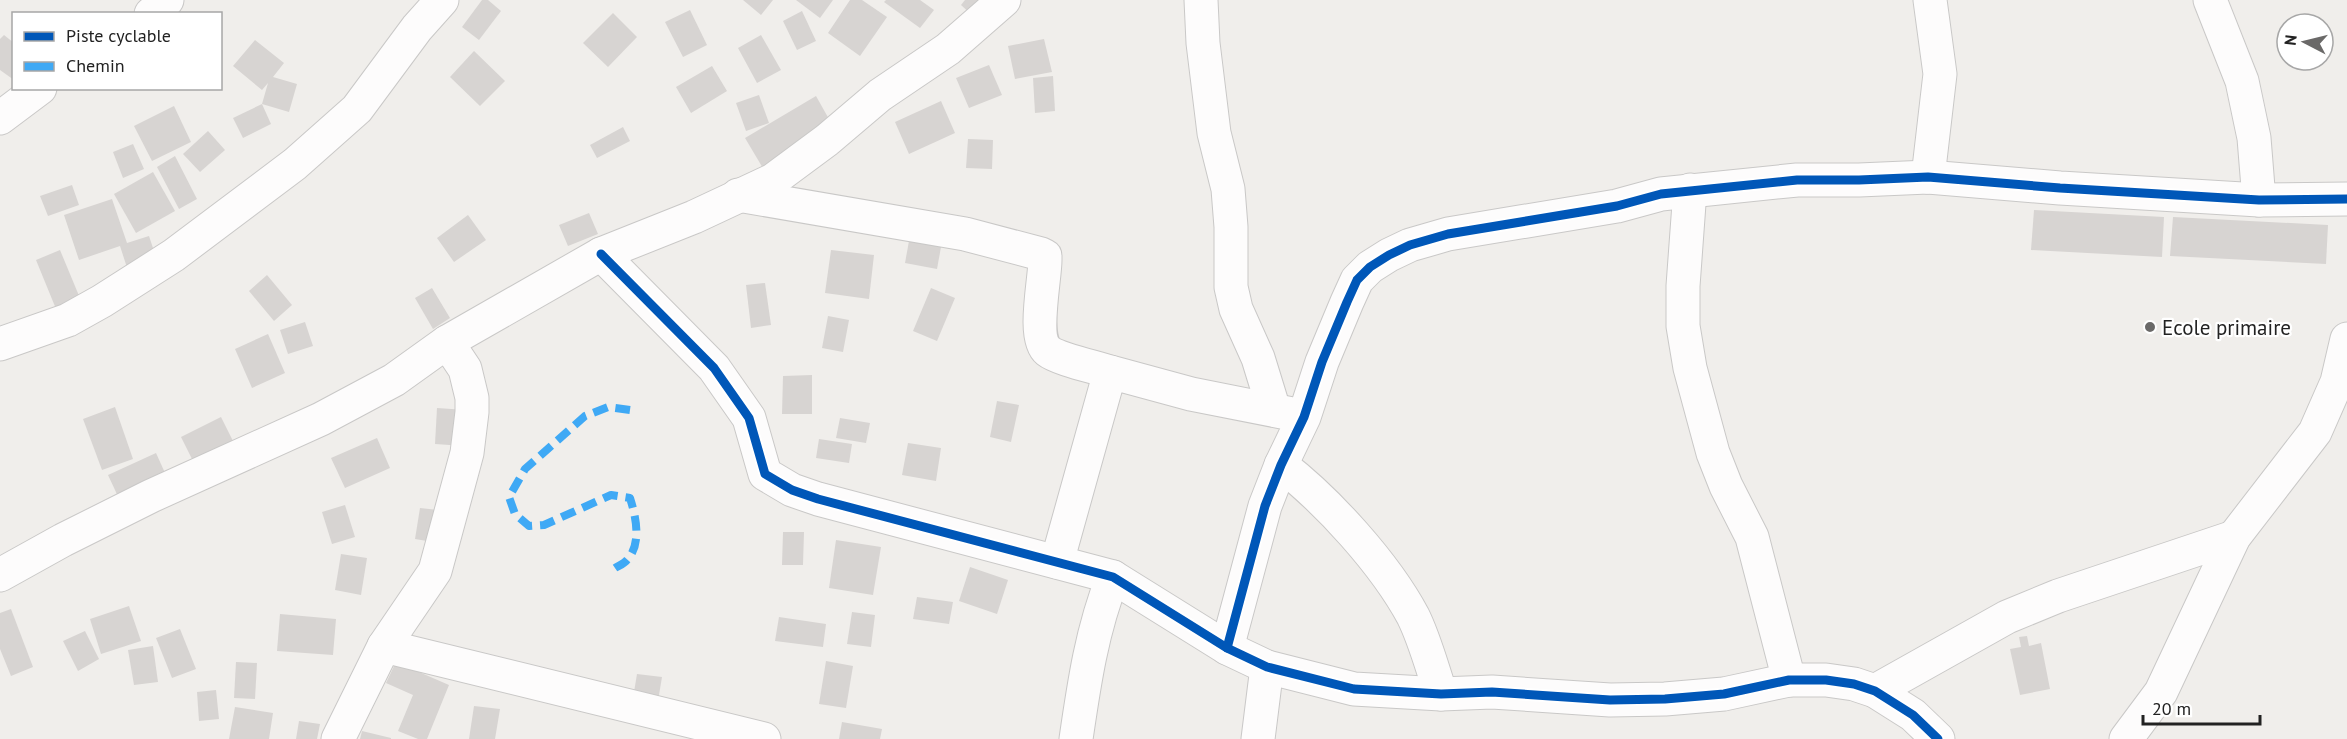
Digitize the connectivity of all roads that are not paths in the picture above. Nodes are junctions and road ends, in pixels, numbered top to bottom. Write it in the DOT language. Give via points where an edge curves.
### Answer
graph roads {
  1 [pos="167,0"];
  2 [pos="442,0"];
  3 [pos="1004,0"];
  4 [pos="1201,0"];
  5 [pos="1930,0"];
  6 [pos="2210,0"];
  7 [pos="153,12"];
  8 [pos="37,90"];
  9 [pos="0,118"];
  10 [pos="1928,177"];
  11 [pos="1690,190"];
  12 [pos="738,195"];
  13 [pos="2347,199"];
  14 [pos="2259,200"];
  15 [pos="601,254"];
  16 [pos="2347,339"];
  17 [pos="447,342"];
  18 [pos="0,344"];
  19 [pos="1110,372"];
  20 [pos="1289,413"];
  21 [pos="1281,465"];
  22 [pos="2234,537"];
  23 [pos="1057,562"];
  24 [pos="0,575"];
  25 [pos="1113,577"];
  26 [pos="384,646"];
  27 [pos="1227,648"];
  28 [pos="1267,667"];
  29 [pos="1789,680"];
  30 [pos="1875,691"];
  31 [pos="1441,694"];
  32 [pos="338,739"];
  33 [pos="764,739"];
  34 [pos="1076,739"];
  35 [pos="1258,739"];
  36 [pos="1938,739"];
  37 [pos="2126,739"];
  1 -- 7 [label="street"];
  2 -- 18 [label="street" via="357,109 295,164 174,255 102,301 68,320"];
  3 -- 12 [label="street" via="948,49 880,95 773,180"];
  4 -- 20 [label="street" via="1214,133 1228,189 1232,227 1231,287 1236,309 1258,358"];
  5 -- 10 [label="street" via="1940,74"];
  6 -- 14 [label="street" via="2242,81 2254,138"];
  8 -- 9 [label="street"];
  10 -- 11 [label="street" via="1797,180"];
  10 -- 14 [label="street"];
  11 -- 20 [label="street" via="1449,234 1389,255 1357,280 1322,363"];
  11 -- 29 [label="street" via="1683,326 1690,368 1713,453 1752,537"];
  12 -- 15 [label="street"];
  12 -- 19 [label="street" via="964,234 1045,255 1040,333 1046,349"];
  13 -- 14 [label="street"];
  15 -- 17 [label="street"];
  15 -- 23 [label="street" via="714,368 749,418 765,474 818,499"];
  16 -- 22 [label="street" via="2337,382 2315,432"];
  17 -- 24 [label="street" via="394,380 321,419 151,496"];
  17 -- 26 [label="street" via="465,369 470,385 472,412 467,453 435,571"];
  19 -- 20 [label="street" via="1191,394"];
  19 -- 23 [label="street"];
  20 -- 21 [label="street"];
  21 -- 27 [label="street" via="1265,506"];
  21 -- 31 [label="street" via="1299,478 1378,562 1414,618"];
  22 -- 30 [label="street" via="2007,617"];
  22 -- 37 [label="street" via="2161,692"];
  23 -- 25 [label="street"];
  25 -- 27 [label="street"];
  25 -- 34 [label="street" via="1092,646"];
  26 -- 32 [label="street"];
  26 -- 33 [label="street"];
  27 -- 28 [label="street"];
  28 -- 31 [label="street" via="1354,689"];
  28 -- 35 [label="street"];
  29 -- 30 [label="street" via="1826,680"];
  29 -- 31 [label="street" via="1724,694 1665,699 1610,700 1492,692"];
  30 -- 36 [label="street" via="1913,715"];
}
